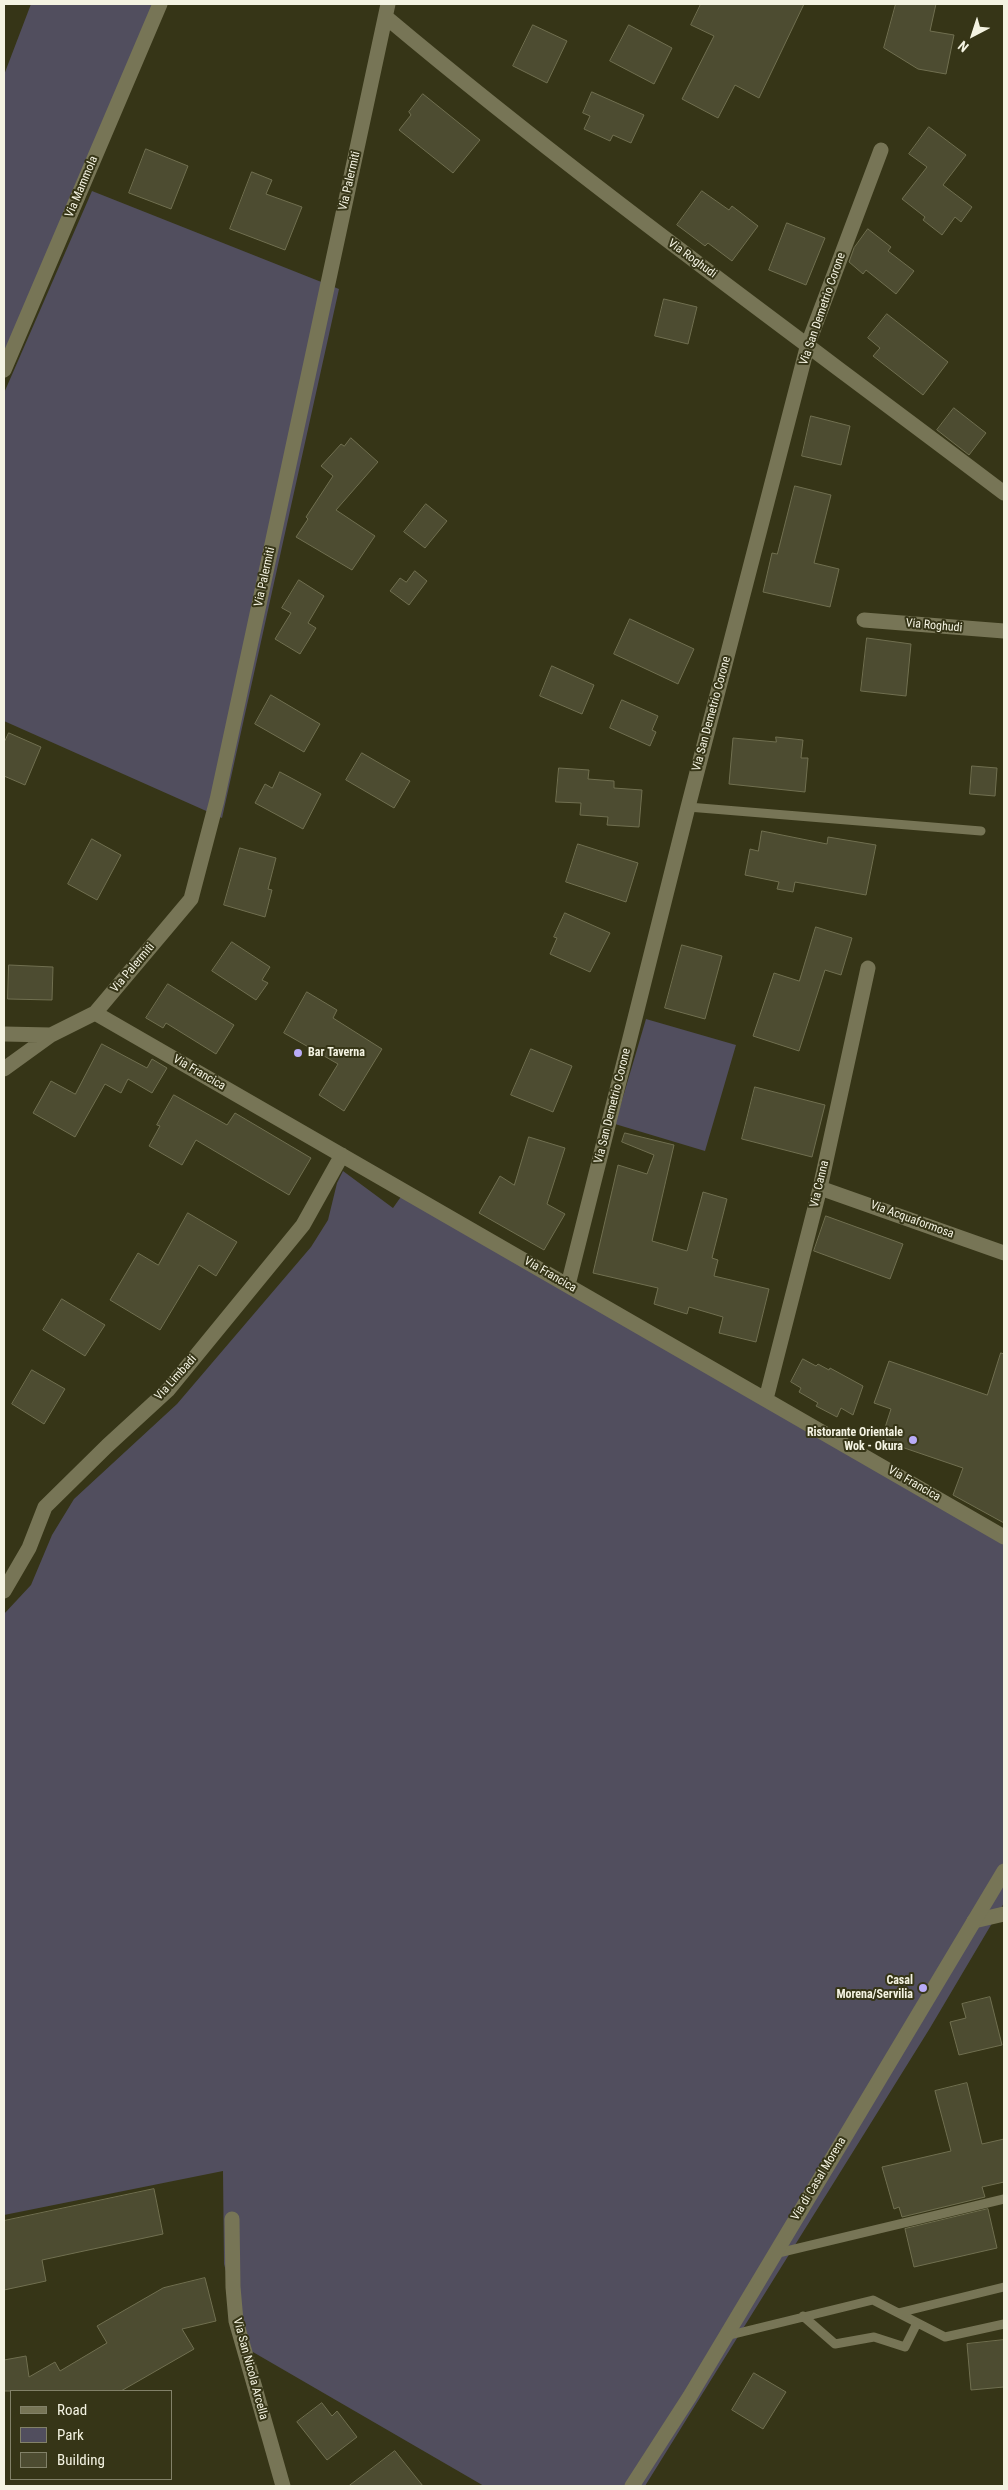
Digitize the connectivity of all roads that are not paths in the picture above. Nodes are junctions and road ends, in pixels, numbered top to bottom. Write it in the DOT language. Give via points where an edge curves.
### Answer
graph roads {
  1 [pos="160,4"];
  2 [pos="388,11"];
  3 [pos="881,150"];
  4 [pos="808,344"];
  5 [pos="4,370"];
  6 [pos="1004,493"];
  7 [pos="864,620"];
  8 [pos="1004,631"];
  9 [pos="688,807"];
  10 [pos="981,832"];
  11 [pos="868,968"];
  12 [pos="95,1013"];
  13 [pos="4,1034"];
  14 [pos="51,1035"];
  15 [pos="4,1069"];
  16 [pos="342,1155"];
  17 [pos="820,1188"];
  18 [pos="1004,1253"];
  19 [pos="568,1286"];
  20 [pos="766,1399"];
  21 [pos="1004,1537"];
  22 [pos="4,1591"];
  23 [pos="1004,1871"];
  24 [pos="1004,1914"];
  25 [pos="974,1921"];
  26 [pos="1004,2199"];
  27 [pos="232,2219"];
  28 [pos="774,2254"];
  29 [pos="1004,2287"];
  30 [pos="898,2313"];
  31 [pos="803,2316"];
  32 [pos="917,2323"];
  33 [pos="1004,2324"];
  34 [pos="726,2336"];
  35 [pos="283,2486"];
  36 [pos="632,2486"];
  1 -- 5 [label="street, Via Mammola"];
  2 -- 4 [label="street, Via Roghudi" via="650,228"];
  2 -- 12 [label="street, Via Palermiti" via="217,800 191,898"];
  3 -- 4 [label="street, Via San Demetrio Corone"];
  4 -- 6 [label="street, Via Roghudi"];
  4 -- 9 [label="street, Via San Demetrio Corone"];
  7 -- 8 [label="street, Via Roghudi"];
  9 -- 10 [label="lane"];
  9 -- 19 [label="street, Via San Demetrio Corone"];
  11 -- 17 [label="street, Via Canna"];
  12 -- 14 [label="street, Via Palermiti"];
  12 -- 16 [label="street, Via Francica"];
  13 -- 14 [label="street"];
  14 -- 15 [label="street, Via Palermiti"];
  16 -- 19 [label="street, Via Francica"];
  16 -- 22 [label="street, Via Limbadi" via="303,1225 168,1390 45,1507 29,1548"];
  17 -- 18 [label="street, Via Acquaformosa"];
  17 -- 20 [label="street, Via Canna"];
  19 -- 20 [label="street, Via Francica"];
  20 -- 21 [label="street, Via Francica"];
  23 -- 25 [label="street, Via di Casal Morena"];
  24 -- 25 [label="street"];
  25 -- 28 [label="street, Via di Casal Morena"];
  26 -- 28 [label="lane"];
  27 -- 35 [label="street, Via San Nicola Arcella" via="236,2321"];
  28 -- 34 [label="street, Via di Casal Morena"];
  29 -- 30 [label="lane"];
  30 -- 31 [label="lane" via="873,2300"];
  30 -- 32 [label="lane"];
  31 -- 32 [label="lane" via="835,2344 874,2336 905,2347"];
  31 -- 34 [label="lane"];
  32 -- 33 [label="lane" via="945,2337"];
  34 -- 36 [label="street, Via di Casal Morena"];
}
